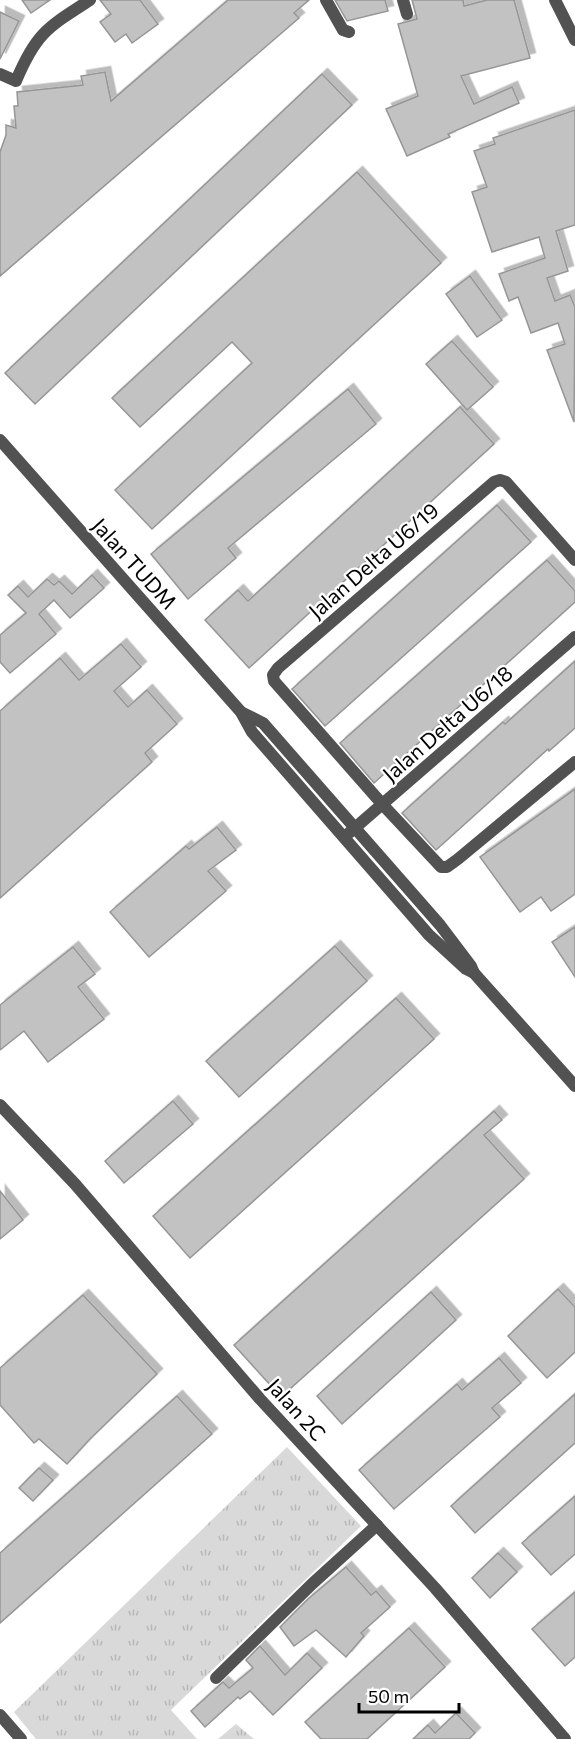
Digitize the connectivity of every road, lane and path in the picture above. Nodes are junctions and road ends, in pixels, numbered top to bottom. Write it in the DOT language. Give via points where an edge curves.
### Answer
graph roads {
  1 [pos="90,0"];
  2 [pos="326,0"];
  3 [pos="403,0"];
  4 [pos="555,0"];
  5 [pos="407,15"];
  6 [pos="350,33"];
  7 [pos="575,39"];
  8 [pos="0,74"];
  9 [pos="0,440"];
  10 [pos="575,560"];
  11 [pos="575,637"];
  12 [pos="241,712"];
  13 [pos="575,762"];
  14 [pos="383,805"];
  15 [pos="356,828"];
  16 [pos="344,837"];
  17 [pos="474,973"];
  18 [pos="575,1086"];
  19 [pos="0,1105"];
  20 [pos="377,1525"];
  21 [pos="216,1678"];
  22 [pos="0,1715"];
  23 [pos="21,1739"];
  24 [pos="565,1739"];
  1 -- 8 [label="street" via="49,27 33,45 16,81"];
  2 -- 6 [label="street" via="343,30"];
  3 -- 5 [label="street"];
  4 -- 7 [label="street"];
  9 -- 12 [label="street, Jalan TUDM"];
  10 -- 14 [label="street, Jalan Delta U6/19" via="506,482 494,482 278,668 274,681"];
  11 -- 14 [label="street, Jalan Delta U6/18"];
  12 -- 15 [label="street, Jalan TUDM" via="263,723"];
  12 -- 16 [label="street, Jalan TUDM" via="252,732"];
  13 -- 14 [label="street" via="447,867 441,867"];
  14 -- 15 [label="street, Jalan Delta U6/18"];
  15 -- 16 [label="street, Jalan Delta U6/18"];
  15 -- 17 [label="street, Jalan TUDM" via="440,925"];
  16 -- 17 [label="street, Jalan TUDM" via="429,935"];
  17 -- 18 [label="street, Jalan TUDM"];
  19 -- 20 [label="street, Jalan 2C" via="75,1184 260,1399"];
  20 -- 21 [label="street"];
  20 -- 24 [label="street, Jalan 2C"];
  22 -- 23 [label="street"];
}
